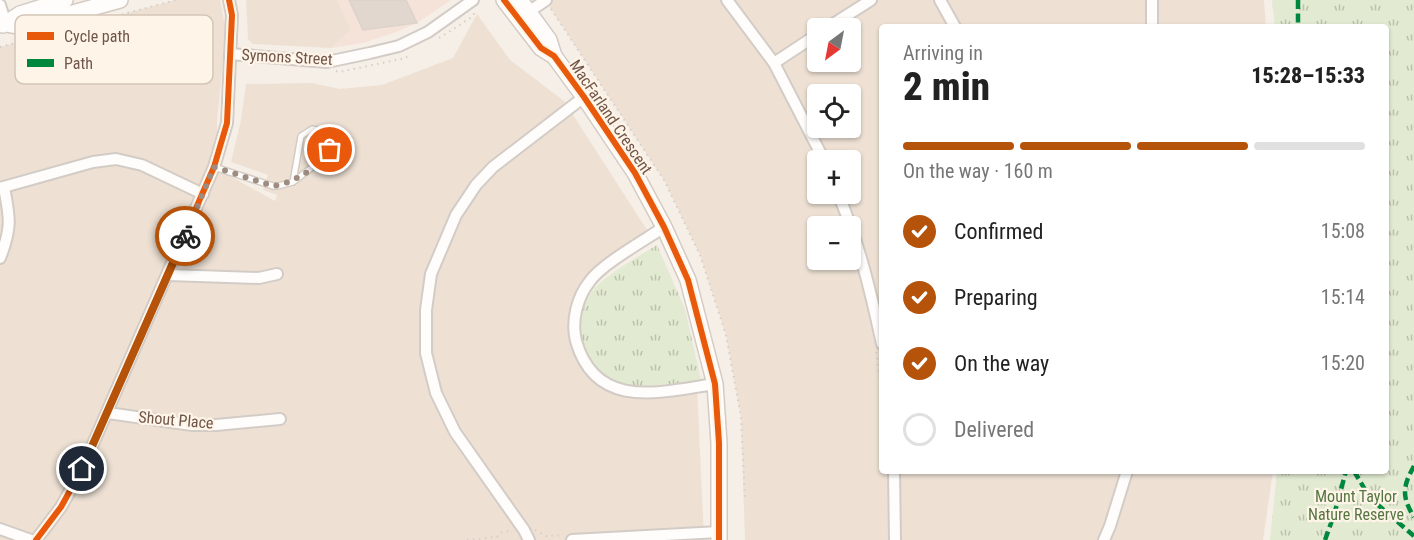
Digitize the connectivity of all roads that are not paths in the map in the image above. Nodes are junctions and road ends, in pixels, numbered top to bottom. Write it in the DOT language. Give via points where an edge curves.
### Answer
graph roads {
  1 [pos="65,0"];
  2 [pos="120,0"];
  3 [pos="229,0"];
  4 [pos="473,0"];
  5 [pos="504,0"];
  6 [pos="727,0"];
  7 [pos="871,0"];
  8 [pos="940,0"];
  9 [pos="1152,0"];
  10 [pos="551,2"];
  11 [pos="0,5"];
  12 [pos="523,10"];
  13 [pos="18,15"];
  14 [pos="66,15"];
  15 [pos="843,18"];
  16 [pos="953,24"];
  17 [pos="1152,24"];
  18 [pos="3,25"];
  19 [pos="807,41"];
  20 [pos="230,54"];
  21 [pos="774,63"];
  22 [pos="584,97"];
  23 [pos="819,150"];
  24 [pos="214,167"];
  25 [pos="293,182"];
  26 [pos="2,188"];
  27 [pos="203,194"];
  28 [pos="842,204"];
  29 [pos="664,227"];
  30 [pos="0,258"];
  31 [pos="168,274"];
  32 [pos="277,274"];
  33 [pos="879,330"];
  34 [pos="715,384"];
  35 [pos="108,413"];
  36 [pos="280,419"];
  37 [pos="894,474"];
  38 [pos="1126,474"];
  39 [pos="0,529"];
  40 [pos="719,536"];
  41 [pos="32,540"];
  42 [pos="36,540"];
  43 [pos="529,540"];
  44 [pos="572,540"];
  45 [pos="895,540"];
  46 [pos="1104,540"];
  1 -- 13 [label="street"];
  2 -- 14 [label="street"];
  3 -- 20 [label="street"];
  4 -- 20 [label="street, Symons Street" via="428,32 399,46 370,53 327,62"];
  5 -- 12 [label="street, MacFarland Crescent"];
  6 -- 21 [label="street"];
  7 -- 15 [label="street"];
  8 -- 16 [label="street"];
  9 -- 17 [label="street"];
  10 -- 12 [label="street"];
  11 -- 18 [label="street"];
  12 -- 22 [label="street, MacFarland Crescent" via="541,48 554,56"];
  19 -- 21 [label="street"];
  20 -- 24 [label="street" via="227,123"];
  21 -- 23 [label="street"];
  22 -- 29 [label="street, MacFarland Crescent" via="635,173"];
  22 -- 43 [label="street" via="493,167 476,185 456,215 431,274 426,310 426,353 436,393 455,432"];
  24 -- 25 [label="lane" via="273,186"];
  24 -- 27 [label="street"];
  25 -- 25 [label="lane" via="328,155 330,142 323,131 312,129 301,136"];
  26 -- 27 [label="street" via="116,159 142,165"];
  26 -- 30 [label="street" via="10,221"];
  27 -- 31 [label="street"];
  28 -- 33 [label="street"];
  29 -- 34 [label="street, MacFarland Crescent" via="688,280"];
  29 -- 34 [label="street" via="591,279 574,314 580,354 590,371 623,392 646,394"];
  31 -- 32 [label="street" via="260,278"];
  31 -- 35 [label="street"];
  34 -- 40 [label="street, MacFarland Crescent"];
  35 -- 36 [label="street, Shout Place" via="192,425"];
  35 -- 42 [label="street" via="61,507"];
  37 -- 45 [label="street"];
  38 -- 46 [label="street"];
  39 -- 41 [label="street"];
  40 -- 44 [label="street"];
}
